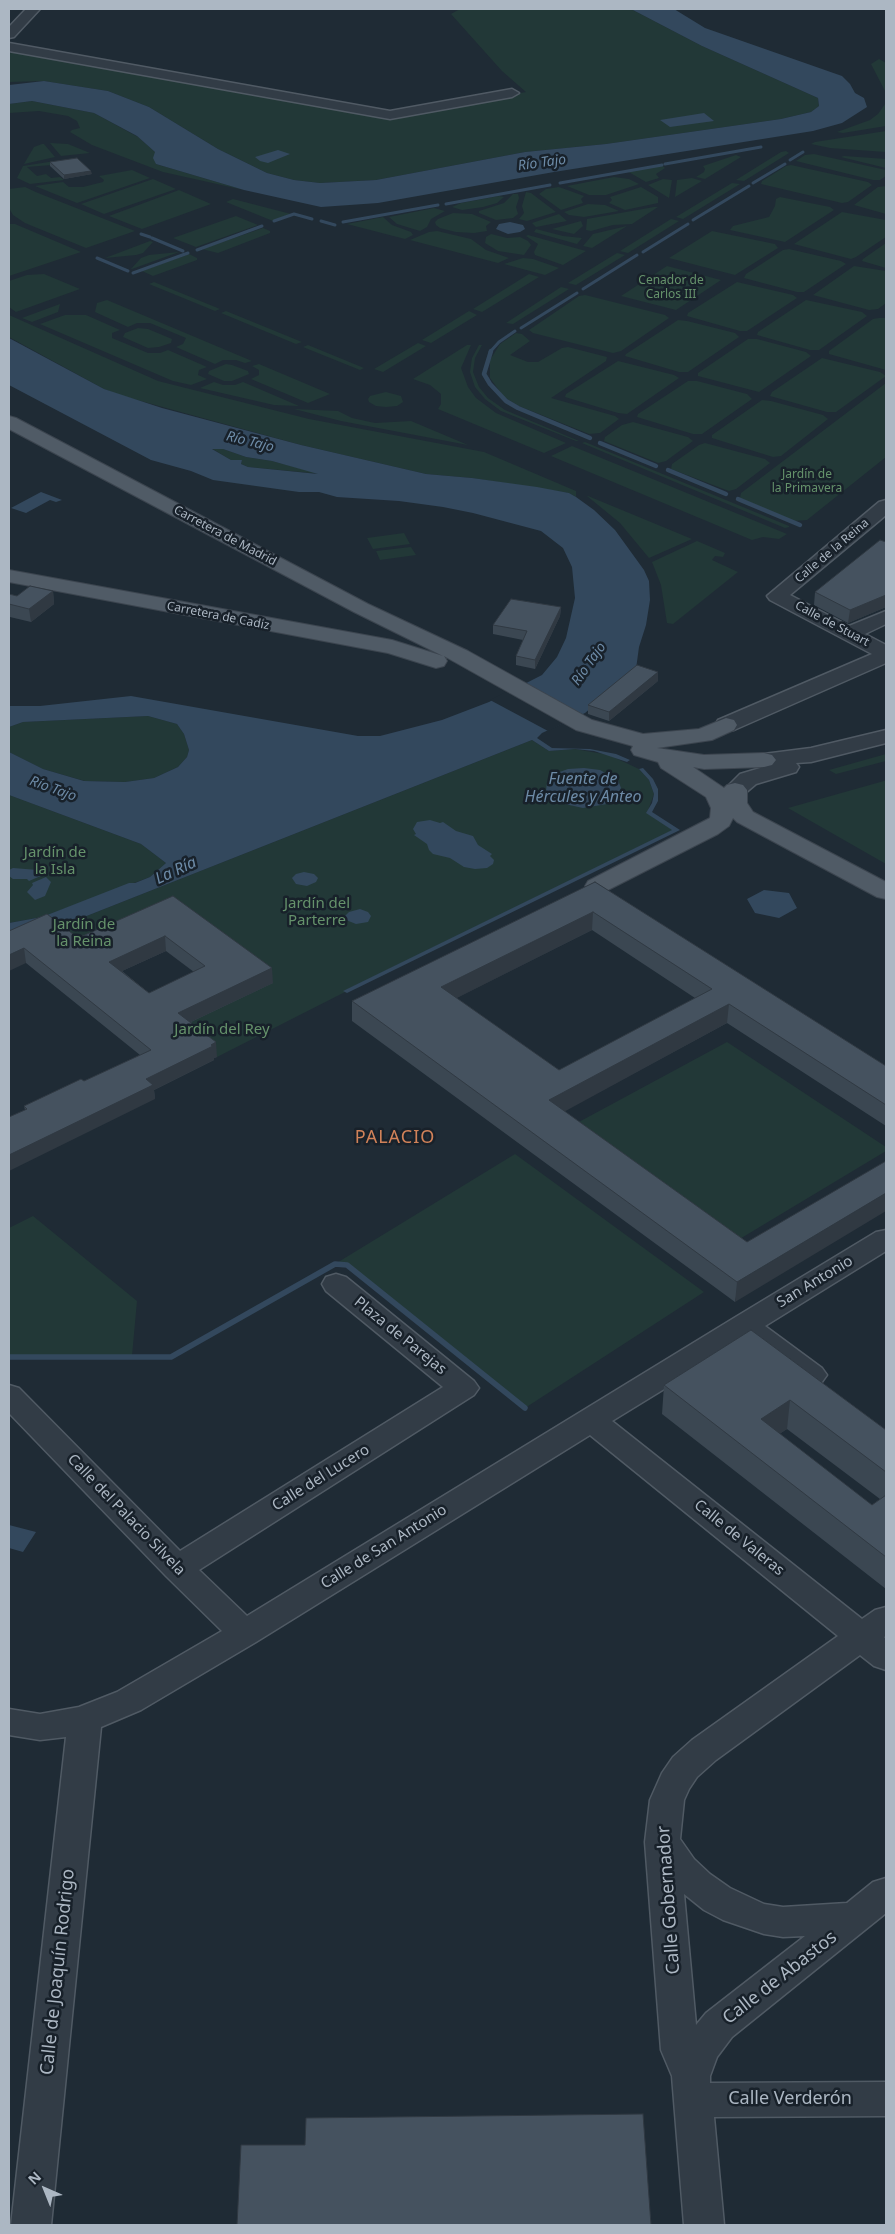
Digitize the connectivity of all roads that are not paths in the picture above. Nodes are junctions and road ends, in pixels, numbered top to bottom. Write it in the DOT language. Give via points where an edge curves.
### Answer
graph roads {
  1 [pos="33,9"];
  2 [pos="9,34"];
  3 [pos="9,47"];
  4 [pos="512,93"];
  5 [pos="9,422"];
  6 [pos="886,506"];
  7 [pos="9,576"];
  8 [pos="777,596"];
  9 [pos="361,608"];
  10 [pos="886,617"];
  11 [pos="297,631"];
  12 [pos="849,633"];
  13 [pos="434,652"];
  14 [pos="886,654"];
  15 [pos="567,721"];
  16 [pos="726,725"];
  17 [pos="704,735"];
  18 [pos="886,737"];
  19 [pos="815,754"];
  20 [pos="764,760"];
  21 [pos="684,766"];
  22 [pos="732,809"];
  23 [pos="886,892"];
  24 [pos="622,901"];
  25 [pos="886,1239"];
  26 [pos="336,1284"];
  27 [pos="744,1325"];
  28 [pos="464,1388"];
  29 [pos="832,1390"];
  30 [pos="9,1395"];
  31 [pos="591,1420"];
  32 [pos="177,1568"];
  33 [pos="245,1633"];
  34 [pos="878,1638"];
  35 [pos="85,1719"];
  36 [pos="9,1722"];
  37 [pos="662,1842"];
  38 [pos="886,1893"];
  39 [pos="855,1918"];
  40 [pos="692,2088"];
  41 [pos="886,2099"];
  42 [pos="31,2225"];
  43 [pos="704,2225"];
  1 -- 2 [label="street"];
  3 -- 4 [label="street" via="390,114"];
  5 -- 9 [label="main road, Carretera de Madrid"];
  6 -- 8 [label="street, Calle de la Reina"];
  7 -- 11 [label="main road, Carretera de Cadiz"];
  8 -- 12 [label="street, Calle de Stuart"];
  9 -- 11 [label="main road" via="354,622 343,629"];
  9 -- 13 [label="main road, Carretera de Madrid"];
  10 -- 12 [label="street"];
  11 -- 13 [label="main road, Carretera de Cadiz"];
  12 -- 14 [label="street, Calle de Stuart"];
  13 -- 15 [label="main road"];
  14 -- 16 [label="street"];
  15 -- 17 [label="main road" via="643,741"];
  15 -- 21 [label="main road" via="583,734"];
  16 -- 17 [label="main road"];
  17 -- 21 [label="main road" via="690,746"];
  18 -- 19 [label="street"];
  19 -- 20 [label="street"];
  19 -- 22 [label="street" via="799,764 748,779"];
  20 -- 21 [label="main road"];
  21 -- 22 [label="main road"];
  22 -- 23 [label="main road"];
  22 -- 24 [label="main road" via="710,829 597,886"];
  25 -- 27 [label="street, San Antonio"];
  26 -- 28 [label="street, Plaza de Parejas"];
  27 -- 29 [label="street"];
  27 -- 31 [label="street, Calle de San Antonio"];
  28 -- 32 [label="street, Calle del Lucero"];
  30 -- 32 [label="street, Calle del Palacio Silvela"];
  31 -- 33 [label="street, Calle de San Antonio"];
  31 -- 34 [label="street, Calle de Valeras"];
  32 -- 33 [label="street, Calle del Palacio Silvela"];
  33 -- 35 [label="street, Calle de San Antonio" via="129,1701"];
  34 -- 37 [label="street, Calle Gobernador" via="704,1750 674,1782 667,1800"];
  35 -- 36 [label="street, Calle de San Antonio" via="40,1727"];
  35 -- 42 [label="street, Calle de Joaquín Rodrigo"];
  37 -- 39 [label="street" via="698,1885 736,1909 783,1922"];
  37 -- 40 [label="street, Calle Gobernador" via="680,2050"];
  38 -- 39 [label="street, Calle de Abastos"];
  39 -- 40 [label="street, Calle de Abastos" via="719,2025 701,2048"];
  40 -- 41 [label="street, Calle Verderón"];
  40 -- 43 [label="street"];
}
